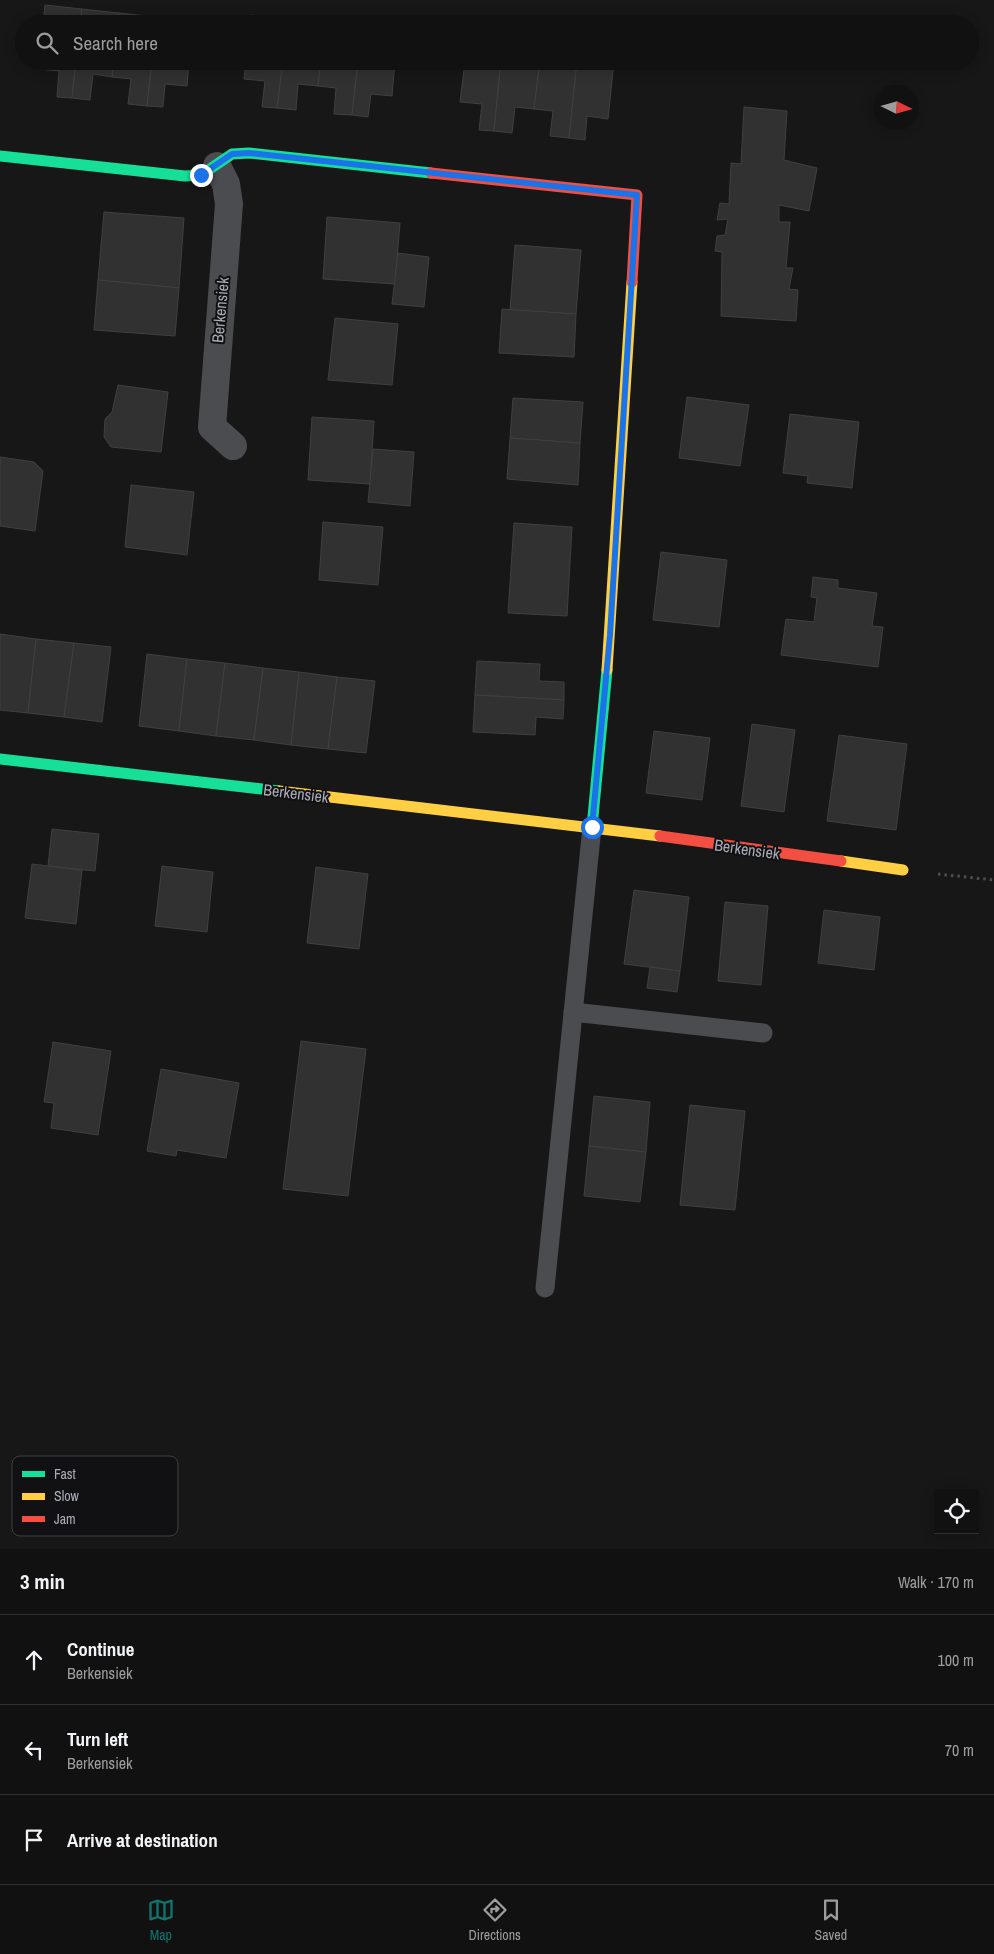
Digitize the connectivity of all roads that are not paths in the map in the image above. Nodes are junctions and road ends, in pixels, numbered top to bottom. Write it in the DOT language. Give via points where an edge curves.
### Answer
graph roads {
  1 [pos="0,156"];
  2 [pos="217,166"];
  3 [pos="233,446"];
  4 [pos="0,759"];
  5 [pos="592,827"];
  6 [pos="903,870"];
  7 [pos="573,1012"];
  8 [pos="764,1032"];
  9 [pos="545,1288"];
  1 -- 2 [label="street" via="185,176 201,175"];
  2 -- 3 [label="street, Berkensiek" via="226,184 229,204 212,427"];
  2 -- 5 [label="street" via="232,154 249,153 637,195 610,635"];
  4 -- 5 [label="street, Berkensiek"];
  5 -- 6 [label="street, Berkensiek"];
  5 -- 7 [label="lane"];
  7 -- 8 [label="lane"];
  7 -- 9 [label="lane"];
}
